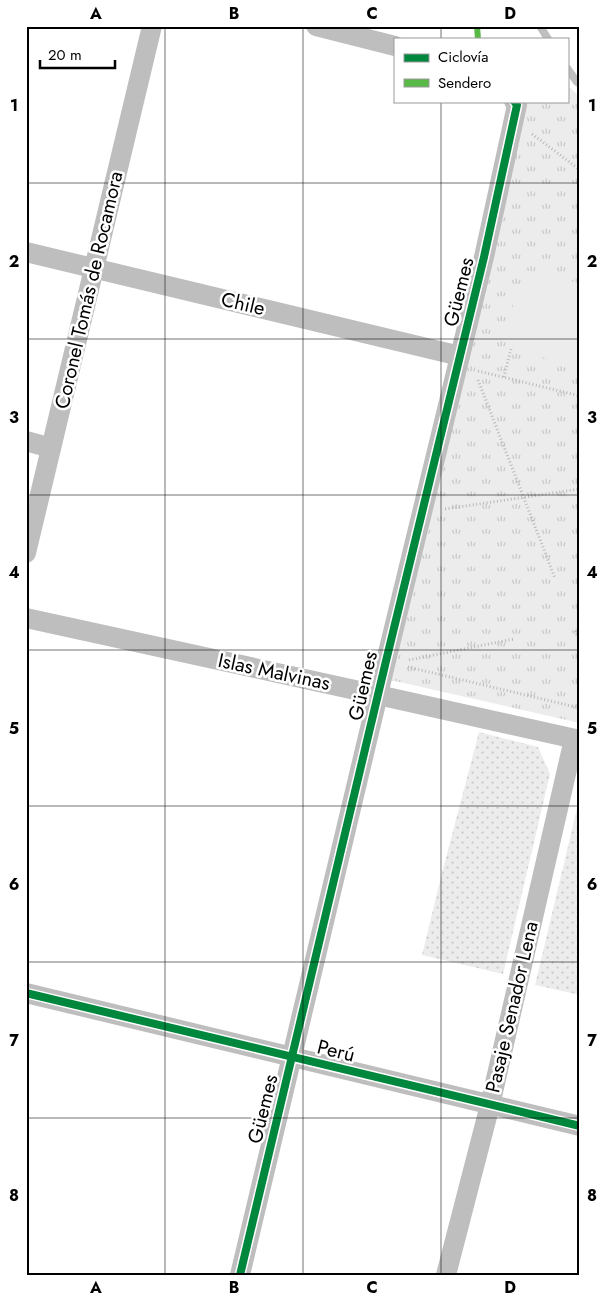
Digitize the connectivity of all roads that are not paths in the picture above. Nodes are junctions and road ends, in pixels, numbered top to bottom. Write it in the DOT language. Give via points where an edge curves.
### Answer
graph roads {
  1 [pos="152,26"];
  2 [pos="316,26"];
  3 [pos="394,46"];
  4 [pos="515,103"];
  5 [pos="26,252"];
  6 [pos="94,268"];
  7 [pos="460,356"];
  8 [pos="26,441"];
  9 [pos="51,448"];
  10 [pos="26,553"];
  11 [pos="26,618"];
  12 [pos="378,695"];
  13 [pos="577,740"];
  14 [pos="26,993"];
  15 [pos="292,1057"];
  16 [pos="490,1105"];
  17 [pos="580,1126"];
  18 [pos="240,1275"];
  19 [pos="446,1275"];
  1 -- 6 [label="street, Coronel Tomás de Rocamora"];
  2 -- 3 [label="street"];
  4 -- 7 [label="street, Güemes"];
  5 -- 6 [label="street, Chile"];
  6 -- 7 [label="street, Chile"];
  6 -- 9 [label="street, Coronel Tomás de Rocamora"];
  7 -- 12 [label="street, Güemes"];
  8 -- 9 [label="street"];
  9 -- 10 [label="street, Coronel Tomás de Rocamora"];
  11 -- 12 [label="street, Islas Malvinas"];
  12 -- 13 [label="street, Islas Malvinas"];
  12 -- 15 [label="street, Güemes"];
  13 -- 16 [label="street, Pasaje Senador Lena"];
  14 -- 15 [label="street, Perú"];
  15 -- 16 [label="street, Perú"];
  15 -- 18 [label="street, Güemes"];
  16 -- 17 [label="street, Perú"];
  16 -- 19 [label="street, Pasaje Senador Lena"];
}
